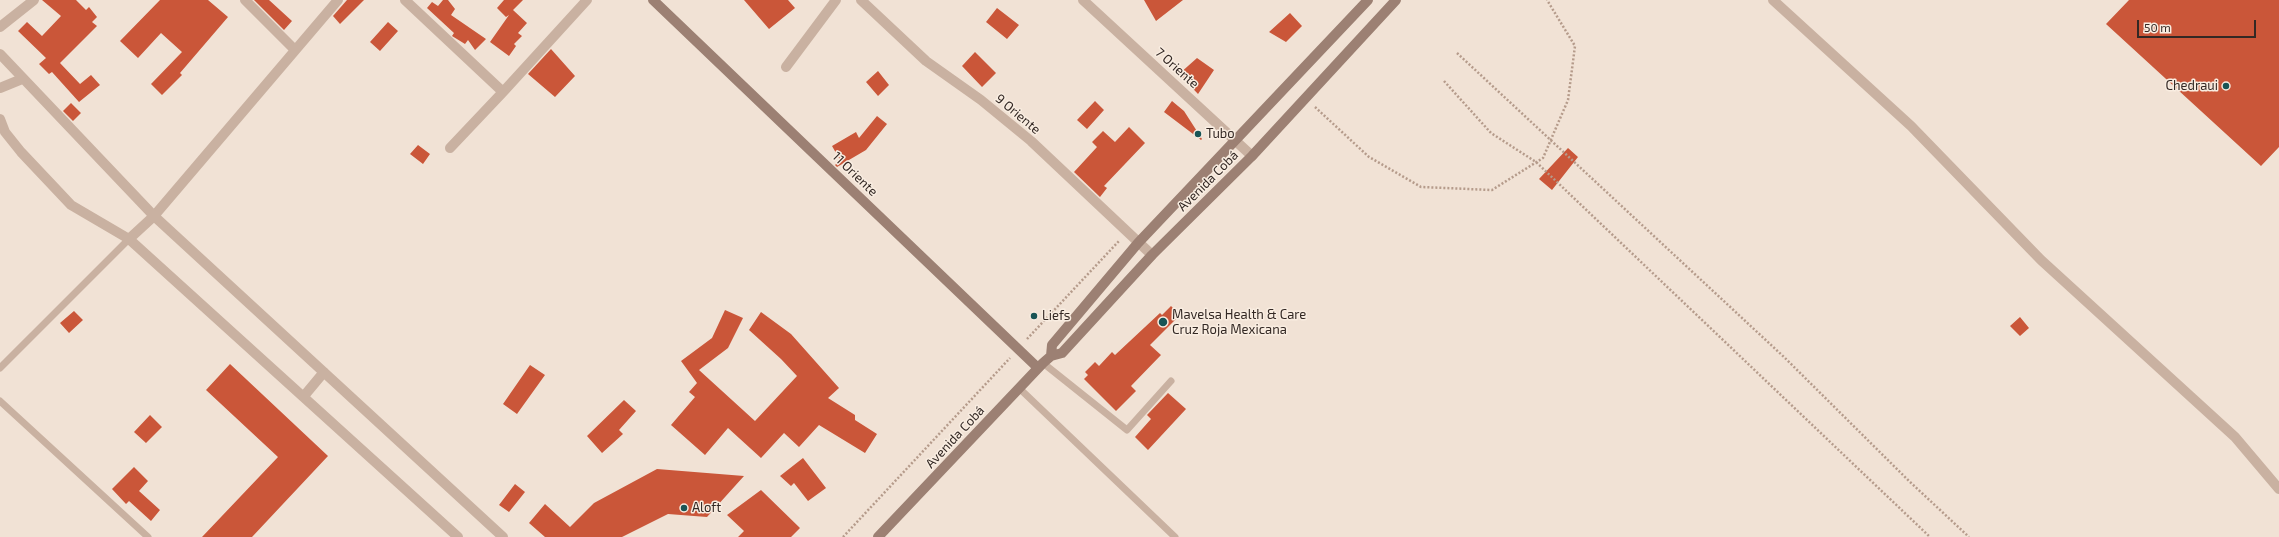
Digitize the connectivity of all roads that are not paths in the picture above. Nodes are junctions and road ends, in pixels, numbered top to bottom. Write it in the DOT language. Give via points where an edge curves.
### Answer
graph roads {
  1 [pos="34,0"];
  2 [pos="244,0"];
  3 [pos="338,0"];
  4 [pos="406,0"];
  5 [pos="587,0"];
  6 [pos="654,0"];
  7 [pos="836,0"];
  8 [pos="861,0"];
  9 [pos="1084,0"];
  10 [pos="1368,0"];
  11 [pos="1396,0"];
  12 [pos="1773,0"];
  13 [pos="0,27"];
  14 [pos="295,50"];
  15 [pos="0,54"];
  16 [pos="786,67"];
  17 [pos="22,79"];
  18 [pos="0,88"];
  19 [pos="503,92"];
  20 [pos="0,119"];
  21 [pos="1237,141"];
  22 [pos="450,148"];
  23 [pos="1252,156"];
  24 [pos="154,216"];
  25 [pos="129,239"];
  26 [pos="1138,243"];
  27 [pos="1152,255"];
  28 [pos="1044,362"];
  29 [pos="0,368"];
  30 [pos="324,372"];
  31 [pos="1171,381"];
  32 [pos="1019,388"];
  33 [pos="304,396"];
  34 [pos="0,401"];
  35 [pos="2279,489"];
  36 [pos="148,537"];
  37 [pos="458,537"];
  38 [pos="503,537"];
  39 [pos="878,537"];
  40 [pos="1175,537"];
  1 -- 13 [label="street"];
  2 -- 14 [label="street"];
  3 -- 14 [label="street"];
  4 -- 19 [label="street"];
  5 -- 19 [label="street"];
  6 -- 28 [label="main road, 11 Oriente" via="1018,349"];
  7 -- 16 [label="street"];
  8 -- 26 [label="street, 9 Oriente" via="926,61 981,100 1031,141"];
  9 -- 21 [label="street, 7 Oriente"];
  10 -- 21 [label="main road, Avenida Cobá"];
  11 -- 23 [label="main road, Avenida Cobá"];
  12 -- 35 [label="street" via="1911,126 2041,260 2235,437"];
  14 -- 24 [label="street"];
  15 -- 17 [label="street"];
  17 -- 18 [label="street"];
  17 -- 24 [label="street"];
  19 -- 22 [label="street"];
  20 -- 25 [label="street" via="5,132 21,152 71,205"];
  21 -- 23 [label="street, 7 Oriente"];
  21 -- 26 [label="main road, Avenida Cobá"];
  23 -- 27 [label="main road, Avenida Cobá"];
  24 -- 25 [label="street"];
  24 -- 30 [label="street"];
  25 -- 29 [label="lane"];
  25 -- 33 [label="street"];
  26 -- 27 [label="street, 9 Oriente"];
  26 -- 28 [label="main road, Avenida Cobá" via="1052,345"];
  27 -- 28 [label="main road, Avenida Cobá" via="1062,353"];
  28 -- 31 [label="lane" via="1127,430"];
  28 -- 32 [label="main road, Avenida Cobá"];
  30 -- 33 [label="street"];
  30 -- 38 [label="street"];
  32 -- 39 [label="main road, Avenida Cobá"];
  32 -- 40 [label="lane"];
  33 -- 37 [label="street"];
  34 -- 36 [label="lane"];
}
